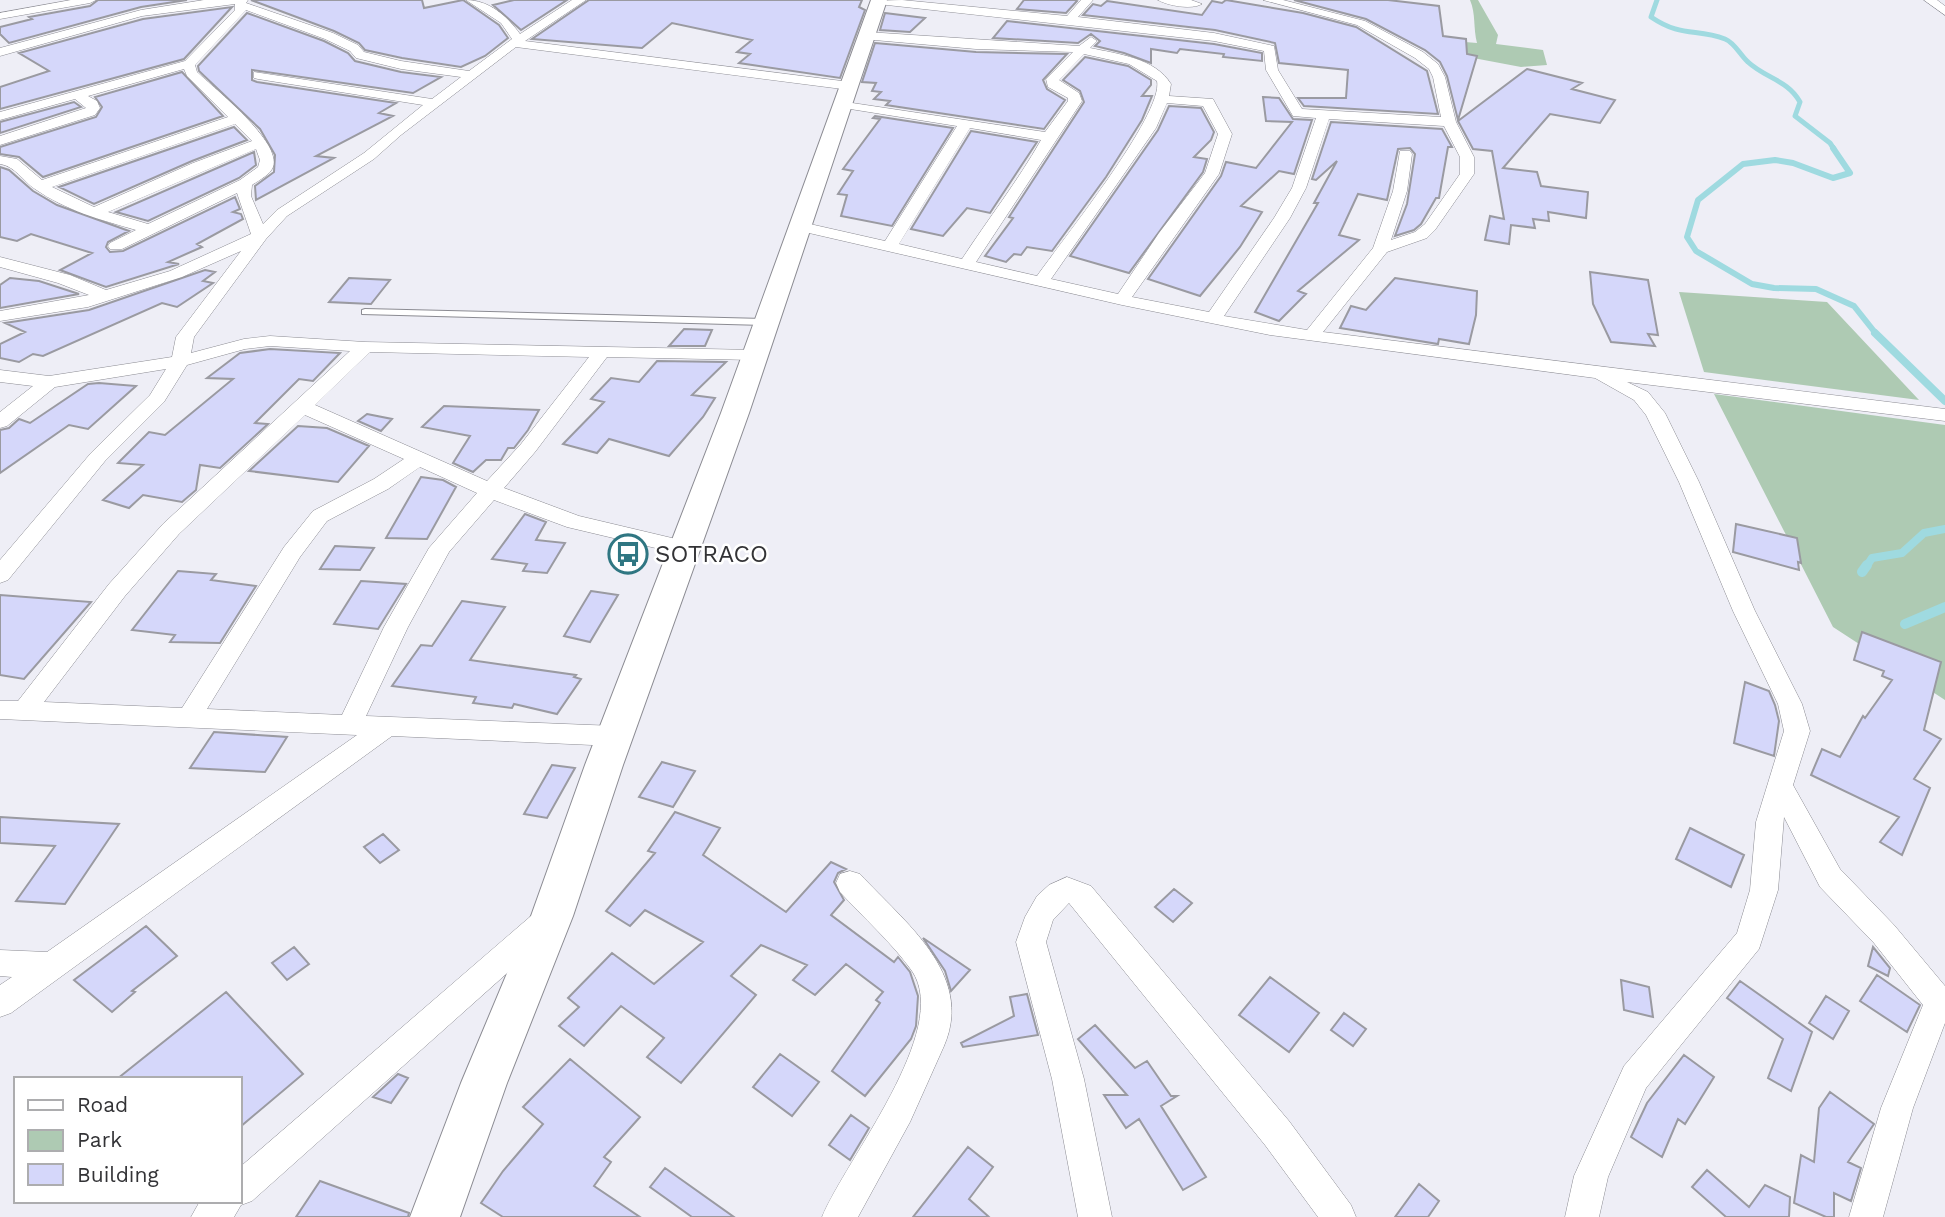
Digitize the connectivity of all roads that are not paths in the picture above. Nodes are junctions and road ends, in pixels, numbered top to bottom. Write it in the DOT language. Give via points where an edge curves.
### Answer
graph roads {
  1 [pos="36,0"];
  2 [pos="90,0"];
  3 [pos="472,0"];
  4 [pos="580,0"];
  5 [pos="1087,0"];
  6 [pos="1164,0"];
  7 [pos="1269,0"];
  8 [pos="1930,0"];
  9 [pos="240,1"];
  10 [pos="878,1"];
  11 [pos="1196,4"];
  12 [pos="54,6"];
  13 [pos="1316,6"];
  14 [pos="1945,12"];
  15 [pos="0,16"];
  16 [pos="1070,20"];
  17 [pos="1103,24"];
  18 [pos="867,36"];
  19 [pos="517,42"];
  20 [pos="1084,50"];
  21 [pos="1,51"];
  22 [pos="189,64"];
  23 [pos="258,75"];
  24 [pos="472,75"];
  25 [pos="75,94"];
  26 [pos="847,95"];
  27 [pos="1162,99"];
  28 [pos="435,103"];
  29 [pos="1324,115"];
  30 [pos="0,116"];
  31 [pos="237,119"];
  32 [pos="1449,122"];
  33 [pos="966,123"];
  34 [pos="1049,137"];
  35 [pos="0,141"];
  36 [pos="261,142"];
  37 [pos="1405,154"];
  38 [pos="0,160"];
  39 [pos="245,183"];
  40 [pos="40,186"];
  41 [pos="95,212"];
  42 [pos="801,227"];
  43 [pos="148,229"];
  44 [pos="260,236"];
  45 [pos="116,246"];
  46 [pos="889,247"];
  47 [pos="1381,248"];
  48 [pos="0,262"];
  49 [pos="967,264"];
  50 [pos="1041,281"];
  51 [pos="105,296"];
  52 [pos="1122,300"];
  53 [pos="365,312"];
  54 [pos="0,316"];
  55 [pos="1214,318"];
  56 [pos="1311,336"];
  57 [pos="761,338"];
  58 [pos="365,347"];
  59 [pos="602,352"];
  60 [pos="180,361"];
  61 [pos="1584,370"];
  62 [pos="0,376"];
  63 [pos="49,382"];
  64 [pos="303,407"];
  65 [pos="1945,415"];
  66 [pos="0,422"];
  67 [pos="418,459"];
  68 [pos="491,491"];
  69 [pos="685,548"];
  70 [pos="0,575"];
  71 [pos="12,710"];
  72 [pos="188,718"];
  73 [pos="349,725"];
  74 [pos="388,726"];
  75 [pos="615,736"];
  76 [pos="1780,785"];
  77 [pos="850,883"];
  78 [pos="552,916"];
  79 [pos="0,963"];
  80 [pos="51,966"];
  81 [pos="0,1003"];
  82 [pos="1942,1006"];
  83 [pos="242,1187"];
  84 [pos="224,1203"];
  85 [pos="208,1217"];
  86 [pos="435,1217"];
  87 [pos="839,1217"];
  88 [pos="1096,1217"];
  89 [pos="1339,1217"];
  90 [pos="1582,1217"];
  91 [pos="1866,1217"];
  1 -- 12 [label="street"];
  2 -- 12 [label="street"];
  3 -- 19 [label="street" via="505,20"];
  4 -- 19 [label="street"];
  5 -- 16 [label="street"];
  6 -- 11 [label="street"];
  7 -- 13 [label="street"];
  8 -- 14 [label="street"];
  9 -- 21 [label="street" via="159,9"];
  9 -- 22 [label="street" via="230,24"];
  9 -- 24 [label="street" via="329,36 360,55"];
  10 -- 16 [label="street"];
  10 -- 18 [label="street"];
  12 -- 15 [label="street"];
  13 -- 32 [label="street" via="1361,23 1425,60 1439,77"];
  16 -- 17 [label="street"];
  17 -- 20 [label="street"];
  17 -- 29 [label="street" via="1270,48 1272,70 1296,111"];
  18 -- 20 [label="street"];
  18 -- 26 [label="street"];
  19 -- 24 [label="street"];
  19 -- 26 [label="street"];
  20 -- 27 [label="street" via="1133,61 1153,73 1165,84"];
  20 -- 34 [label="street" via="1051,81 1076,98"];
  22 -- 25 [label="street"];
  22 -- 31 [label="street" via="191,73"];
  23 -- 28 [label="street"];
  24 -- 28 [label="street"];
  25 -- 30 [label="street"];
  25 -- 35 [label="street" via="92,104 90,112"];
  26 -- 33 [label="street"];
  26 -- 42 [label="street"];
  27 -- 50 [label="street" via="1149,128"];
  27 -- 52 [label="street" via="1208,102 1222,125 1225,143 1212,174"];
  28 -- 44 [label="street" via="369,156 282,214"];
  29 -- 32 [label="street"];
  29 -- 55 [label="street" via="1299,188"];
  31 -- 36 [label="street"];
  31 -- 40 [label="street"];
  32 -- 47 [label="street" via="1466,157 1467,174 1421,235"];
  33 -- 34 [label="street"];
  33 -- 46 [label="street"];
  34 -- 49 [label="street"];
  36 -- 39 [label="street" via="265,169"];
  36 -- 41 [label="street"];
  37 -- 47 [label="street" via="1400,191"];
  38 -- 40 [label="street" via="13,161"];
  39 -- 43 [label="street"];
  39 -- 44 [label="street" via="244,196"];
  40 -- 41 [label="street"];
  41 -- 43 [label="street"];
  42 -- 46 [label="street"];
  42 -- 57 [label="street"];
  43 -- 45 [label="street"];
  44 -- 51 [label="street" via="176,274"];
  44 -- 60 [label="street" via="186,337"];
  46 -- 49 [label="street"];
  47 -- 56 [label="street"];
  48 -- 51 [label="street" via="64,279"];
  49 -- 50 [label="street"];
  50 -- 52 [label="street"];
  51 -- 54 [label="street"];
  52 -- 55 [label="street"];
  53 -- 57 [label="lane"];
  55 -- 56 [label="street"];
  56 -- 61 [label="street"];
  57 -- 59 [label="street"];
  57 -- 69 [label="street"];
  58 -- 59 [label="street"];
  58 -- 60 [label="street" via="270,341"];
  58 -- 64 [label="street"];
  59 -- 68 [label="street"];
  60 -- 63 [label="street"];
  60 -- 70 [label="street" via="157,398 98,457"];
  61 -- 65 [label="street"];
  61 -- 76 [label="street" via="1641,396 1655,413 1689,482 1790,704 1797,731"];
  62 -- 63 [label="street"];
  63 -- 66 [label="street"];
  64 -- 67 [label="street"];
  64 -- 71 [label="street" via="171,529"];
  67 -- 68 [label="street"];
  67 -- 72 [label="street" via="320,516 292,552"];
  68 -- 69 [label="street" via="574,522"];
  68 -- 73 [label="street" via="440,548"];
  69 -- 75 [label="street"];
  71 -- 72 [label="street"];
  72 -- 73 [label="street"];
  73 -- 74 [label="street"];
  74 -- 75 [label="street"];
  74 -- 80 [label="street"];
  75 -- 78 [label="street"];
  76 -- 82 [label="street" via="1830,878 1884,934"];
  76 -- 90 [label="street" via="1769,822 1764,890 1749,940 1635,1077 1591,1176"];
  77 -- 87 [label="street" via="925,964 938,1000 933,1036 911,1086"];
  78 -- 83 [label="street"];
  78 -- 86 [label="street"];
  79 -- 80 [label="street"];
  80 -- 81 [label="street"];
  82 -- 91 [label="street" via="1899,1097"];
  84 -- 85 [label="street"];
  88 -- 89 [label="street" via="1068,1080 1031,942 1037,919 1051,898 1067,889 1081,895 1156,984"];
}
